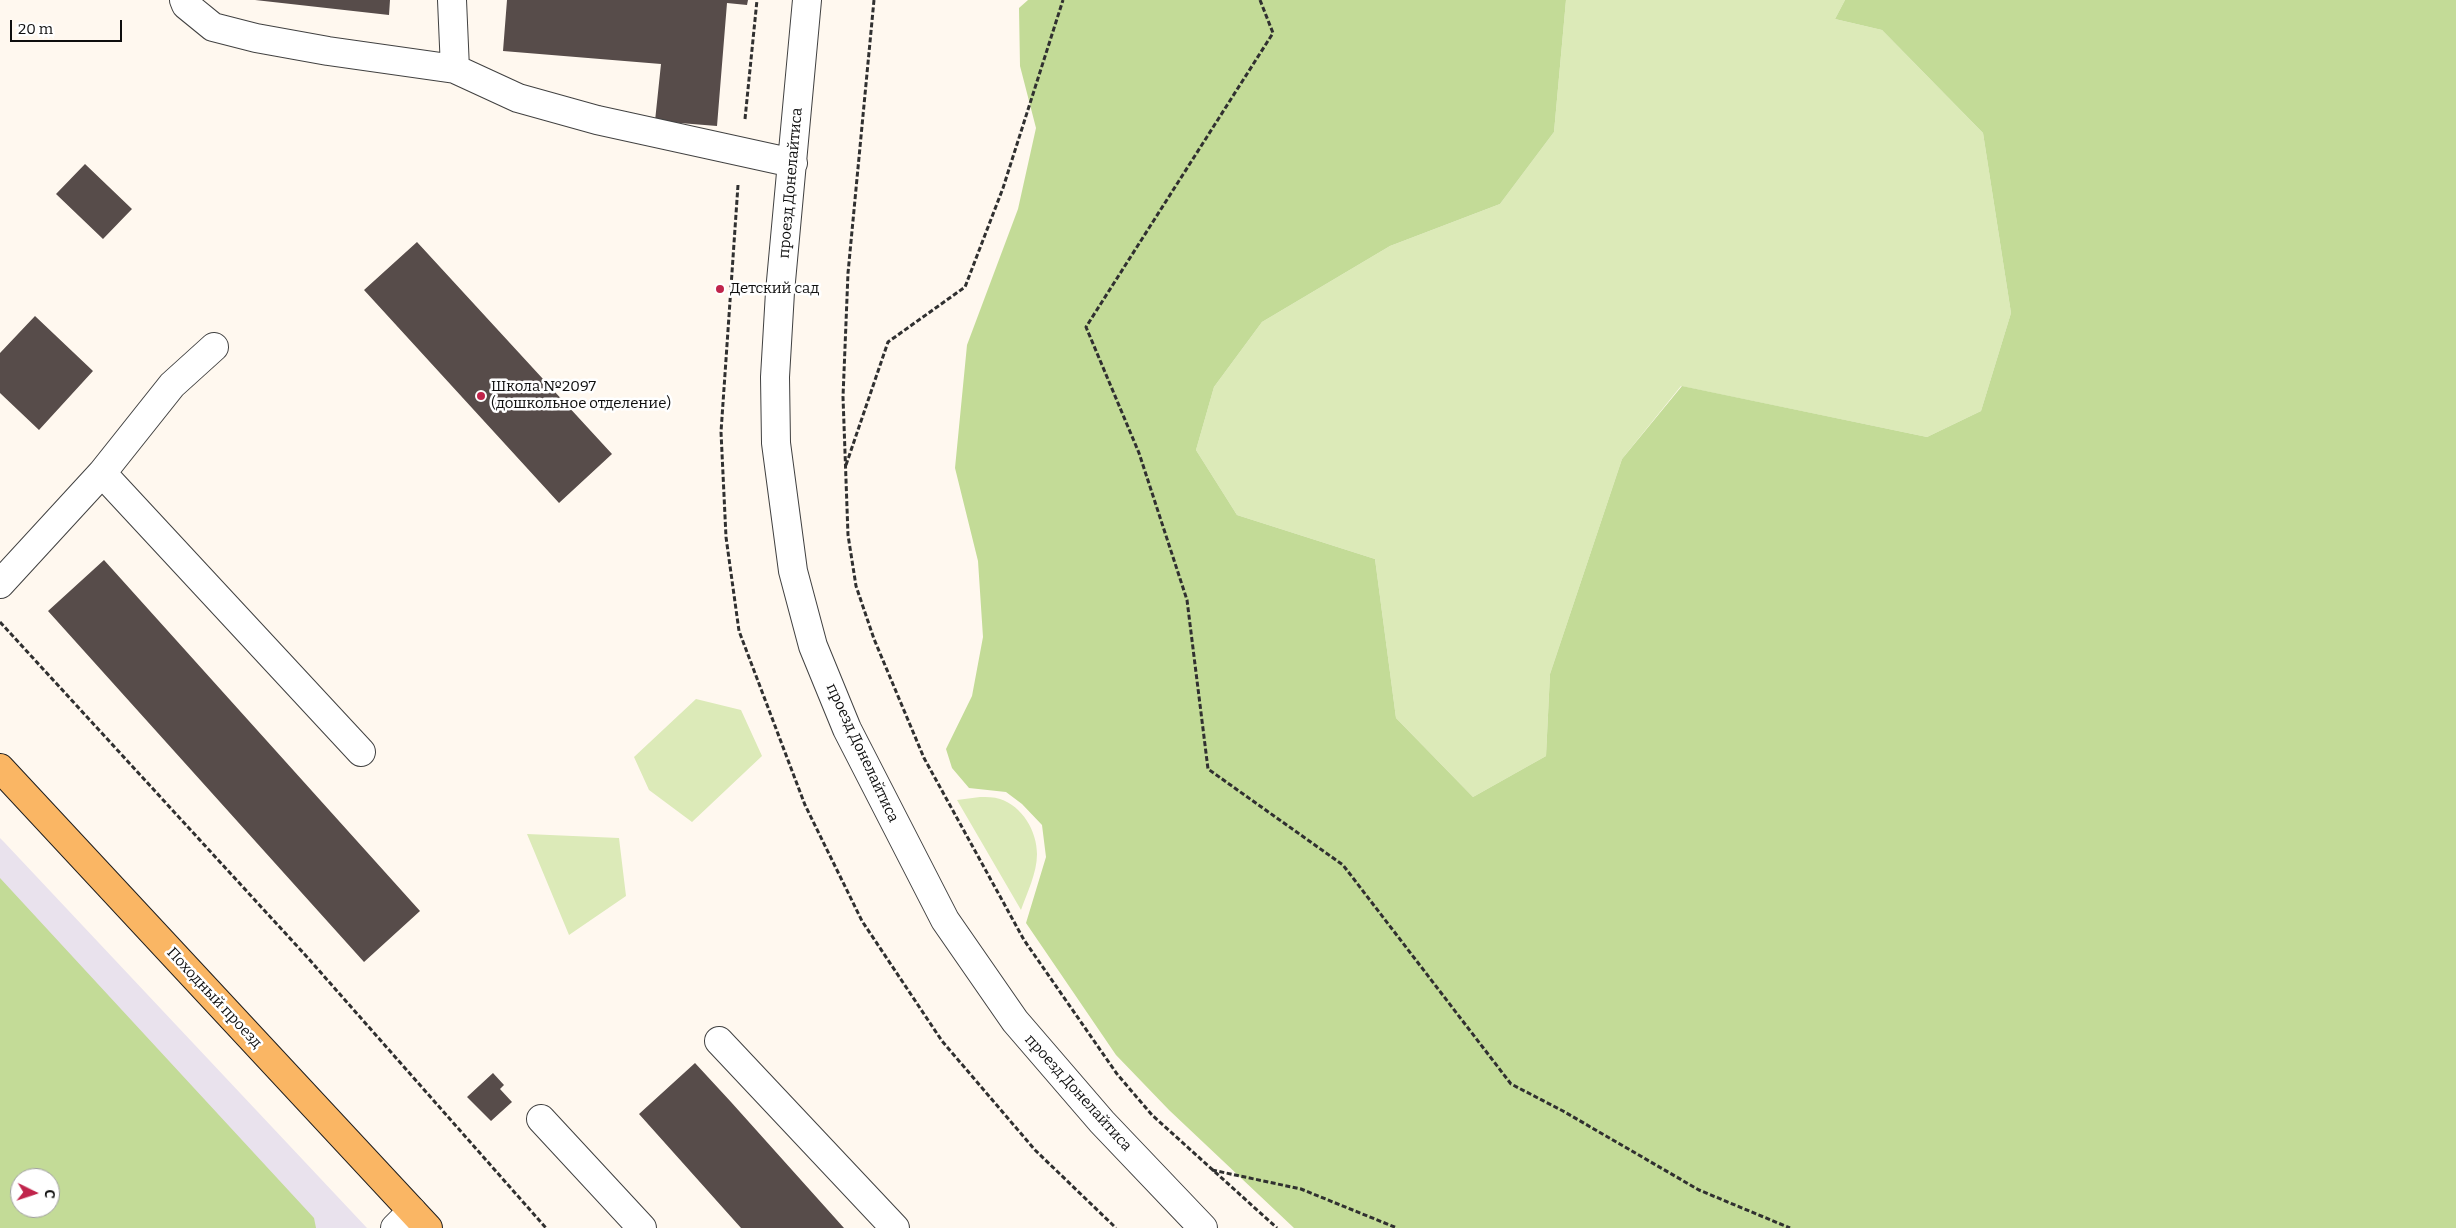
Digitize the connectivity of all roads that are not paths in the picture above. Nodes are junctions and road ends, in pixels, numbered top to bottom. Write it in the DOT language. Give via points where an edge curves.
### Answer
graph roads {
  1 [pos="184,0"];
  2 [pos="216,0"];
  3 [pos="452,0"];
  4 [pos="807,0"];
  5 [pos="213,27"];
  6 [pos="455,69"];
  7 [pos="793,163"];
  8 [pos="214,347"];
  9 [pos="102,473"];
  10 [pos="0,584"];
  11 [pos="361,752"];
  12 [pos="0,768"];
  13 [pos="720,1041"];
  14 [pos="541,1118"];
  15 [pos="412,1222"];
  16 [pos="1192,1225"];
  17 [pos="642,1228"];
  18 [pos="895,1228"];
  1 -- 5 [label="street"];
  2 -- 5 [label="street"];
  3 -- 6 [label="street"];
  4 -- 7 [label="street, проезд Донелайтиса"];
  5 -- 6 [label="street" via="328,51"];
  6 -- 7 [label="street" via="518,98 544,106"];
  7 -- 16 [label="street, проезд Донелайтиса" via="780,292 775,377 776,443 793,571 813,646 847,728 945,920 1015,1021"];
  8 -- 9 [label="street" via="172,385"];
  9 -- 10 [label="street"];
  9 -- 11 [label="street"];
  12 -- 15 [label="main road, Походный проезд"];
  13 -- 18 [label="street"];
  14 -- 17 [label="street"];
}
